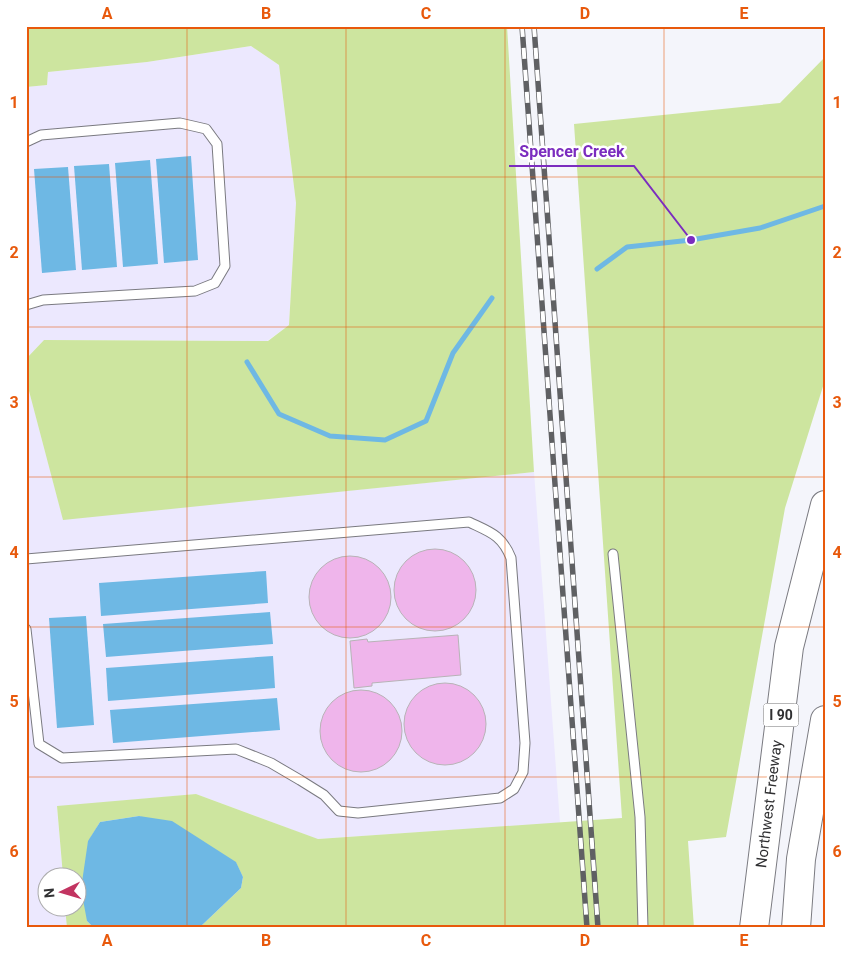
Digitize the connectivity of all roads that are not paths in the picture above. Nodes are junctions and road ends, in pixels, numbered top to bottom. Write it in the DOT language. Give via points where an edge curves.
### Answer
graph roads {
  1 [pos="26,142"];
  2 [pos="26,305"];
  3 [pos="825,506"];
  4 [pos="613,554"];
  5 [pos="26,559"];
  6 [pos="26,629"];
  7 [pos="825,720"];
  8 [pos="643,928"];
  9 [pos="754,928"];
  10 [pos="796,928"];
  1 -- 2 [label="lane" via="41,135 180,123 206,129 217,144 225,266 215,283 195,291 44,300"];
  3 -- 9 [label="highway, Northwest Freeway / I 90" via="789,647"];
  4 -- 8 [label="lane" via="640,817"];
  5 -- 6 [label="lane" via="469,522 494,533 506,546 511,558 526,743 523,772 514,789 500,798 358,813 339,811 300,780 271,763 236,749 62,758 39,744"];
  7 -- 10 [label="highway" via="801,859"];
}
